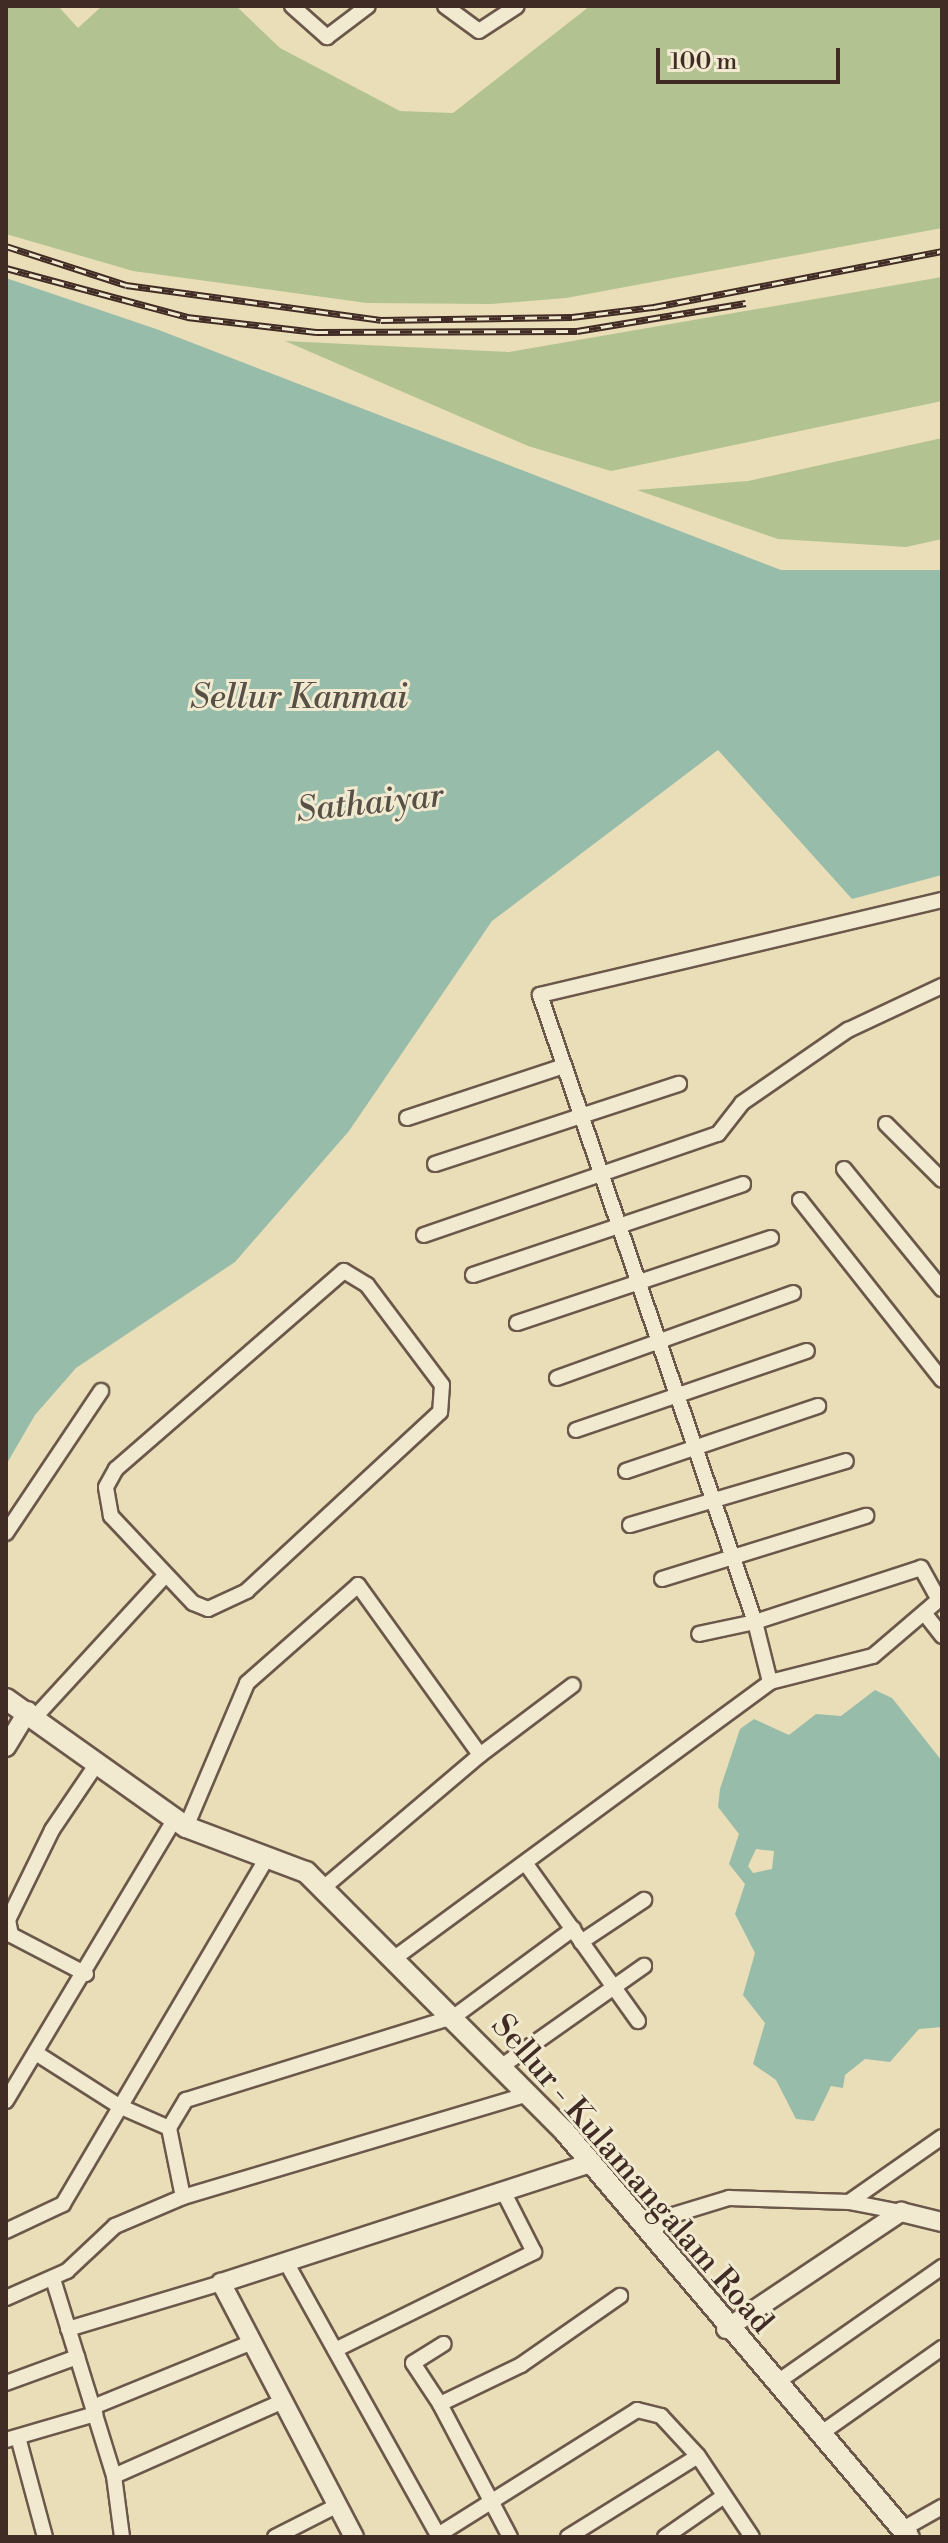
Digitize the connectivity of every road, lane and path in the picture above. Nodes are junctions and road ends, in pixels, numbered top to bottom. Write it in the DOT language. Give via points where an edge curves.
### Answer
graph roads {
  1 [pos="292,6"];
  2 [pos="368,6"];
  3 [pos="445,6"];
  4 [pos="517,6"];
  5 [pos="942,900"];
  6 [pos="942,986"];
  7 [pos="564,1066"];
  8 [pos="679,1084"];
  9 [pos="580,1116"];
  10 [pos="407,1118"];
  11 [pos="886,1124"];
  12 [pos="435,1164"];
  13 [pos="844,1169"];
  14 [pos="599,1177"];
  15 [pos="942,1180"];
  16 [pos="743,1184"];
  17 [pos="800,1200"];
  18 [pos="616,1224"];
  19 [pos="424,1235"];
  20 [pos="771,1238"];
  21 [pos="473,1275"];
  22 [pos="635,1281"];
  23 [pos="942,1289"];
  24 [pos="793,1293"];
  25 [pos="517,1323"];
  26 [pos="656,1341"];
  27 [pos="807,1351"];
  28 [pos="557,1378"];
  29 [pos="942,1380"];
  30 [pos="101,1391"];
  31 [pos="675,1395"];
  32 [pos="818,1406"];
  33 [pos="576,1430"];
  34 [pos="693,1446"];
  35 [pos="846,1461"];
  36 [pos="626,1471"];
  37 [pos="713,1502"];
  38 [pos="866,1516"];
  39 [pos="630,1525"];
  40 [pos="6,1533"];
  41 [pos="733,1558"];
  42 [pos="162,1579"];
  43 [pos="662,1579"];
  44 [pos="940,1598"];
  45 [pos="925,1614"];
  46 [pos="755,1622"];
  47 [pos="699,1634"];
  48 [pos="942,1636"];
  49 [pos="770,1682"];
  50 [pos="573,1685"];
  51 [pos="6,1699"];
  52 [pos="32,1714"];
  53 [pos="6,1747"];
  54 [pos="480,1755"];
  55 [pos="96,1765"];
  56 [pos="180,1824"];
  57 [pos="267,1858"];
  58 [pos="526,1864"];
  59 [pos="323,1888"];
  60 [pos="644,1900"];
  61 [pos="577,1936"];
  62 [pos="396,1957"];
  63 [pos="644,1966"];
  64 [pos="86,1974"];
  65 [pos="613,1987"];
  66 [pos="455,2016"];
  67 [pos="638,2021"];
  68 [pos="39,2055"];
  69 [pos="502,2066"];
  70 [pos="529,2094"];
  71 [pos="6,2101"];
  72 [pos="119,2106"];
  73 [pos="169,2128"];
  74 [pos="942,2137"];
  75 [pos="590,2163"];
  76 [pos="503,2191"];
  77 [pos="183,2197"];
  78 [pos="849,2202"];
  79 [pos="901,2212"];
  80 [pos="940,2219"];
  81 [pos="6,2231"];
  82 [pos="648,2234"];
  83 [pos="286,2262"];
  84 [pos="942,2267"];
  85 [pos="53,2279"];
  86 [pos="221,2283"];
  87 [pos="620,2296"];
  88 [pos="6,2298"];
  89 [pos="68,2329"];
  90 [pos="726,2329"];
  91 [pos="252,2342"];
  92 [pos="444,2344"];
  93 [pos="942,2348"];
  94 [pos="335,2350"];
  95 [pos="77,2357"];
  96 [pos="6,2383"];
  97 [pos="776,2383"];
  98 [pos="283,2401"];
  99 [pos="440,2404"];
  100 [pos="94,2411"];
  101 [pos="820,2434"];
  102 [pos="12,2439"];
  103 [pos="698,2456"];
  104 [pos="114,2476"];
  105 [pos="724,2496"];
  106 [pos="489,2503"];
  107 [pos="338,2505"];
  108 [pos="942,2507"];
  109 [pos="906,2533"];
  110 [pos="439,2536"];
  111 [pos="45,2537"];
  112 [pos="122,2537"];
  113 [pos="275,2537"];
  114 [pos="354,2537"];
  115 [pos="510,2537"];
  116 [pos="568,2537"];
  117 [pos="665,2537"];
  118 [pos="752,2537"];
  1 -- 2 [label="street" via="327,37"];
  3 -- 4 [label="street" via="479,31"];
  5 -- 7 [label="street" via="540,995"];
  6 -- 14 [label="street" via="848,1030 742,1103 730,1125"];
  7 -- 9 [label="street"];
  7 -- 10 [label="street"];
  8 -- 9 [label="street"];
  9 -- 12 [label="street"];
  9 -- 14 [label="street"];
  11 -- 15 [label="street"];
  13 -- 23 [label="street"];
  14 -- 18 [label="street"];
  14 -- 19 [label="street"];
  16 -- 18 [label="street"];
  17 -- 29 [label="street"];
  18 -- 21 [label="street"];
  18 -- 22 [label="street"];
  20 -- 22 [label="street"];
  22 -- 25 [label="street"];
  22 -- 26 [label="street"];
  24 -- 26 [label="street"];
  26 -- 28 [label="street"];
  26 -- 31 [label="street"];
  27 -- 31 [label="street"];
  30 -- 40 [label="street"];
  31 -- 33 [label="street"];
  31 -- 34 [label="street"];
  32 -- 34 [label="street"];
  34 -- 36 [label="street"];
  34 -- 37 [label="street"];
  35 -- 37 [label="street"];
  37 -- 39 [label="street"];
  37 -- 41 [label="street"];
  38 -- 41 [label="street"];
  41 -- 43 [label="street"];
  41 -- 46 [label="street"];
  42 -- 42 [label="street" via="111,1516 106,1487 116,1469 329,1277 357,1274 442,1385 440,1412 311,1538 229,1604 193,1603"];
  42 -- 52 [label="street"];
  44 -- 45 [label="street"];
  44 -- 46 [label="street" via="921,1568"];
  45 -- 48 [label="street"];
  45 -- 49 [label="street" via="873,1656"];
  46 -- 47 [label="street"];
  46 -- 49 [label="street"];
  49 -- 58 [label="street"];
  50 -- 54 [label="street"];
  51 -- 52 [label="main road, Sellur - Kulamangalam Road"];
  52 -- 53 [label="street"];
  52 -- 55 [label="main road, Sellur - Kulamangalam Road"];
  54 -- 56 [label="street" via="358,1585 247,1683"];
  54 -- 59 [label="street"];
  55 -- 56 [label="main road, Sellur - Kulamangalam Road"];
  55 -- 64 [label="street" via="52,1830 8,1920 11,1935"];
  56 -- 57 [label="main road, Sellur - Kulamangalam Road"];
  56 -- 64 [label="street"];
  57 -- 59 [label="main road, Sellur - Kulamangalam Road" via="306,1872"];
  57 -- 72 [label="street"];
  58 -- 61 [label="street"];
  58 -- 62 [label="street"];
  59 -- 62 [label="main road, Sellur - Kulamangalam Road"];
  60 -- 61 [label="street"];
  61 -- 65 [label="street"];
  61 -- 66 [label="street"];
  62 -- 66 [label="main road, Sellur - Kulamangalam Road"];
  63 -- 65 [label="street"];
  64 -- 68 [label="street"];
  65 -- 67 [label="street"];
  65 -- 69 [label="street"];
  66 -- 69 [label="main road, Sellur - Kulamangalam Road"];
  66 -- 73 [label="street" via="186,2100"];
  68 -- 71 [label="street"];
  68 -- 72 [label="street"];
  69 -- 70 [label="main road, Sellur - Kulamangalam Road"];
  70 -- 75 [label="main road, Sellur - Kulamangalam Road"];
  70 -- 77 [label="street"];
  72 -- 73 [label="street"];
  72 -- 81 [label="street" via="63,2204"];
  73 -- 77 [label="street"];
  74 -- 78 [label="street"];
  75 -- 76 [label="street"];
  75 -- 82 [label="main road, Sellur - Kulamangalam Road"];
  76 -- 83 [label="street"];
  76 -- 94 [label="street" via="534,2252"];
  77 -- 85 [label="street" via="115,2226"];
  78 -- 79 [label="street"];
  78 -- 82 [label="street" via="729,2198 670,2216"];
  79 -- 80 [label="street"];
  79 -- 90 [label="street"];
  82 -- 90 [label="main road, Sellur - Kulamangalam Road"];
  83 -- 86 [label="street"];
  83 -- 94 [label="street"];
  84 -- 97 [label="street"];
  85 -- 88 [label="street"];
  85 -- 89 [label="street"];
  86 -- 89 [label="street"];
  86 -- 91 [label="street"];
  87 -- 99 [label="street" via="521,2365"];
  89 -- 95 [label="street"];
  90 -- 97 [label="main road, Sellur - Kulamangalam Road"];
  91 -- 98 [label="street"];
  91 -- 100 [label="street"];
  92 -- 99 [label="street" via="413,2363"];
  93 -- 101 [label="street"];
  94 -- 110 [label="street"];
  95 -- 96 [label="street"];
  95 -- 100 [label="street"];
  97 -- 101 [label="main road, Sellur - Kulamangalam Road"];
  98 -- 104 [label="street"];
  98 -- 107 [label="street"];
  99 -- 106 [label="street"];
  100 -- 102 [label="street"];
  100 -- 104 [label="street"];
  101 -- 109 [label="main road, Sellur - Kulamangalam Road"];
  102 -- 111 [label="street"];
  103 -- 105 [label="street"];
  103 -- 106 [label="street" via="661,2416 637,2410"];
  103 -- 116 [label="street"];
  104 -- 112 [label="street"];
  105 -- 117 [label="street"];
  105 -- 118 [label="street"];
  106 -- 110 [label="street"];
  106 -- 115 [label="street"];
  107 -- 113 [label="street"];
  107 -- 114 [label="street"];
  108 -- 109 [label="street"];
}
